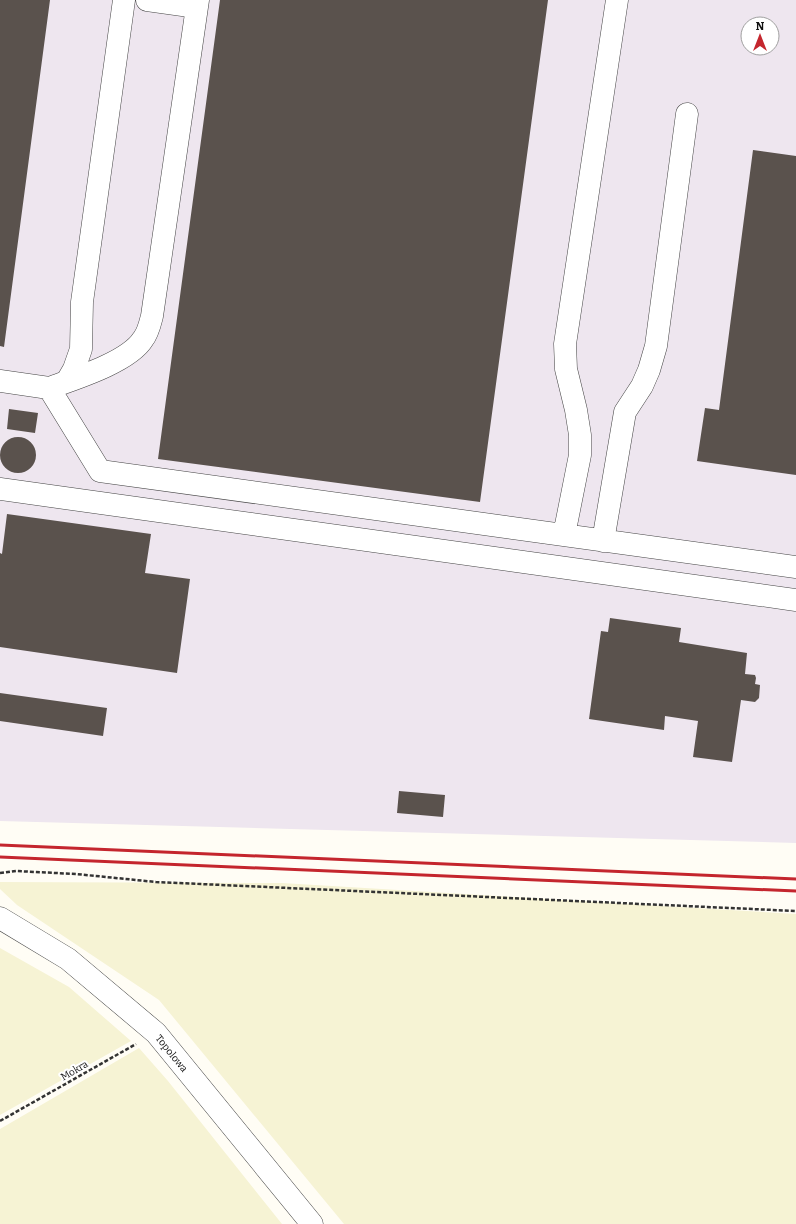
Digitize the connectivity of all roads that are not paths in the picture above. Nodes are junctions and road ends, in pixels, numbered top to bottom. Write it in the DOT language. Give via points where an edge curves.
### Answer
graph roads {
  1 [pos="124,0"];
  2 [pos="147,0"];
  3 [pos="617,0"];
  4 [pos="197,3"];
  5 [pos="687,114"];
  6 [pos="0,381"];
  7 [pos="58,385"];
  8 [pos="0,489"];
  9 [pos="564,535"];
  10 [pos="603,541"];
  11 [pos="796,567"];
  12 [pos="796,600"];
  13 [pos="0,918"];
  14 [pos="312,1224"];
  1 -- 7 [label="street" via="82,302 81,349 74,369"];
  2 -- 4 [label="street"];
  3 -- 9 [label="street" via="565,344 566,369 580,435 580,455"];
  4 -- 7 [label="street" via="152,316 143,340 127,355"];
  5 -- 10 [label="street" via="656,346 650,370 625,412"];
  6 -- 7 [label="street"];
  7 -- 9 [label="street" via="100,471"];
  8 -- 12 [label="street"];
  9 -- 10 [label="street"];
  10 -- 11 [label="street"];
  13 -- 14 [label="street, Topolowa" via="68,959 156,1033"];
}
